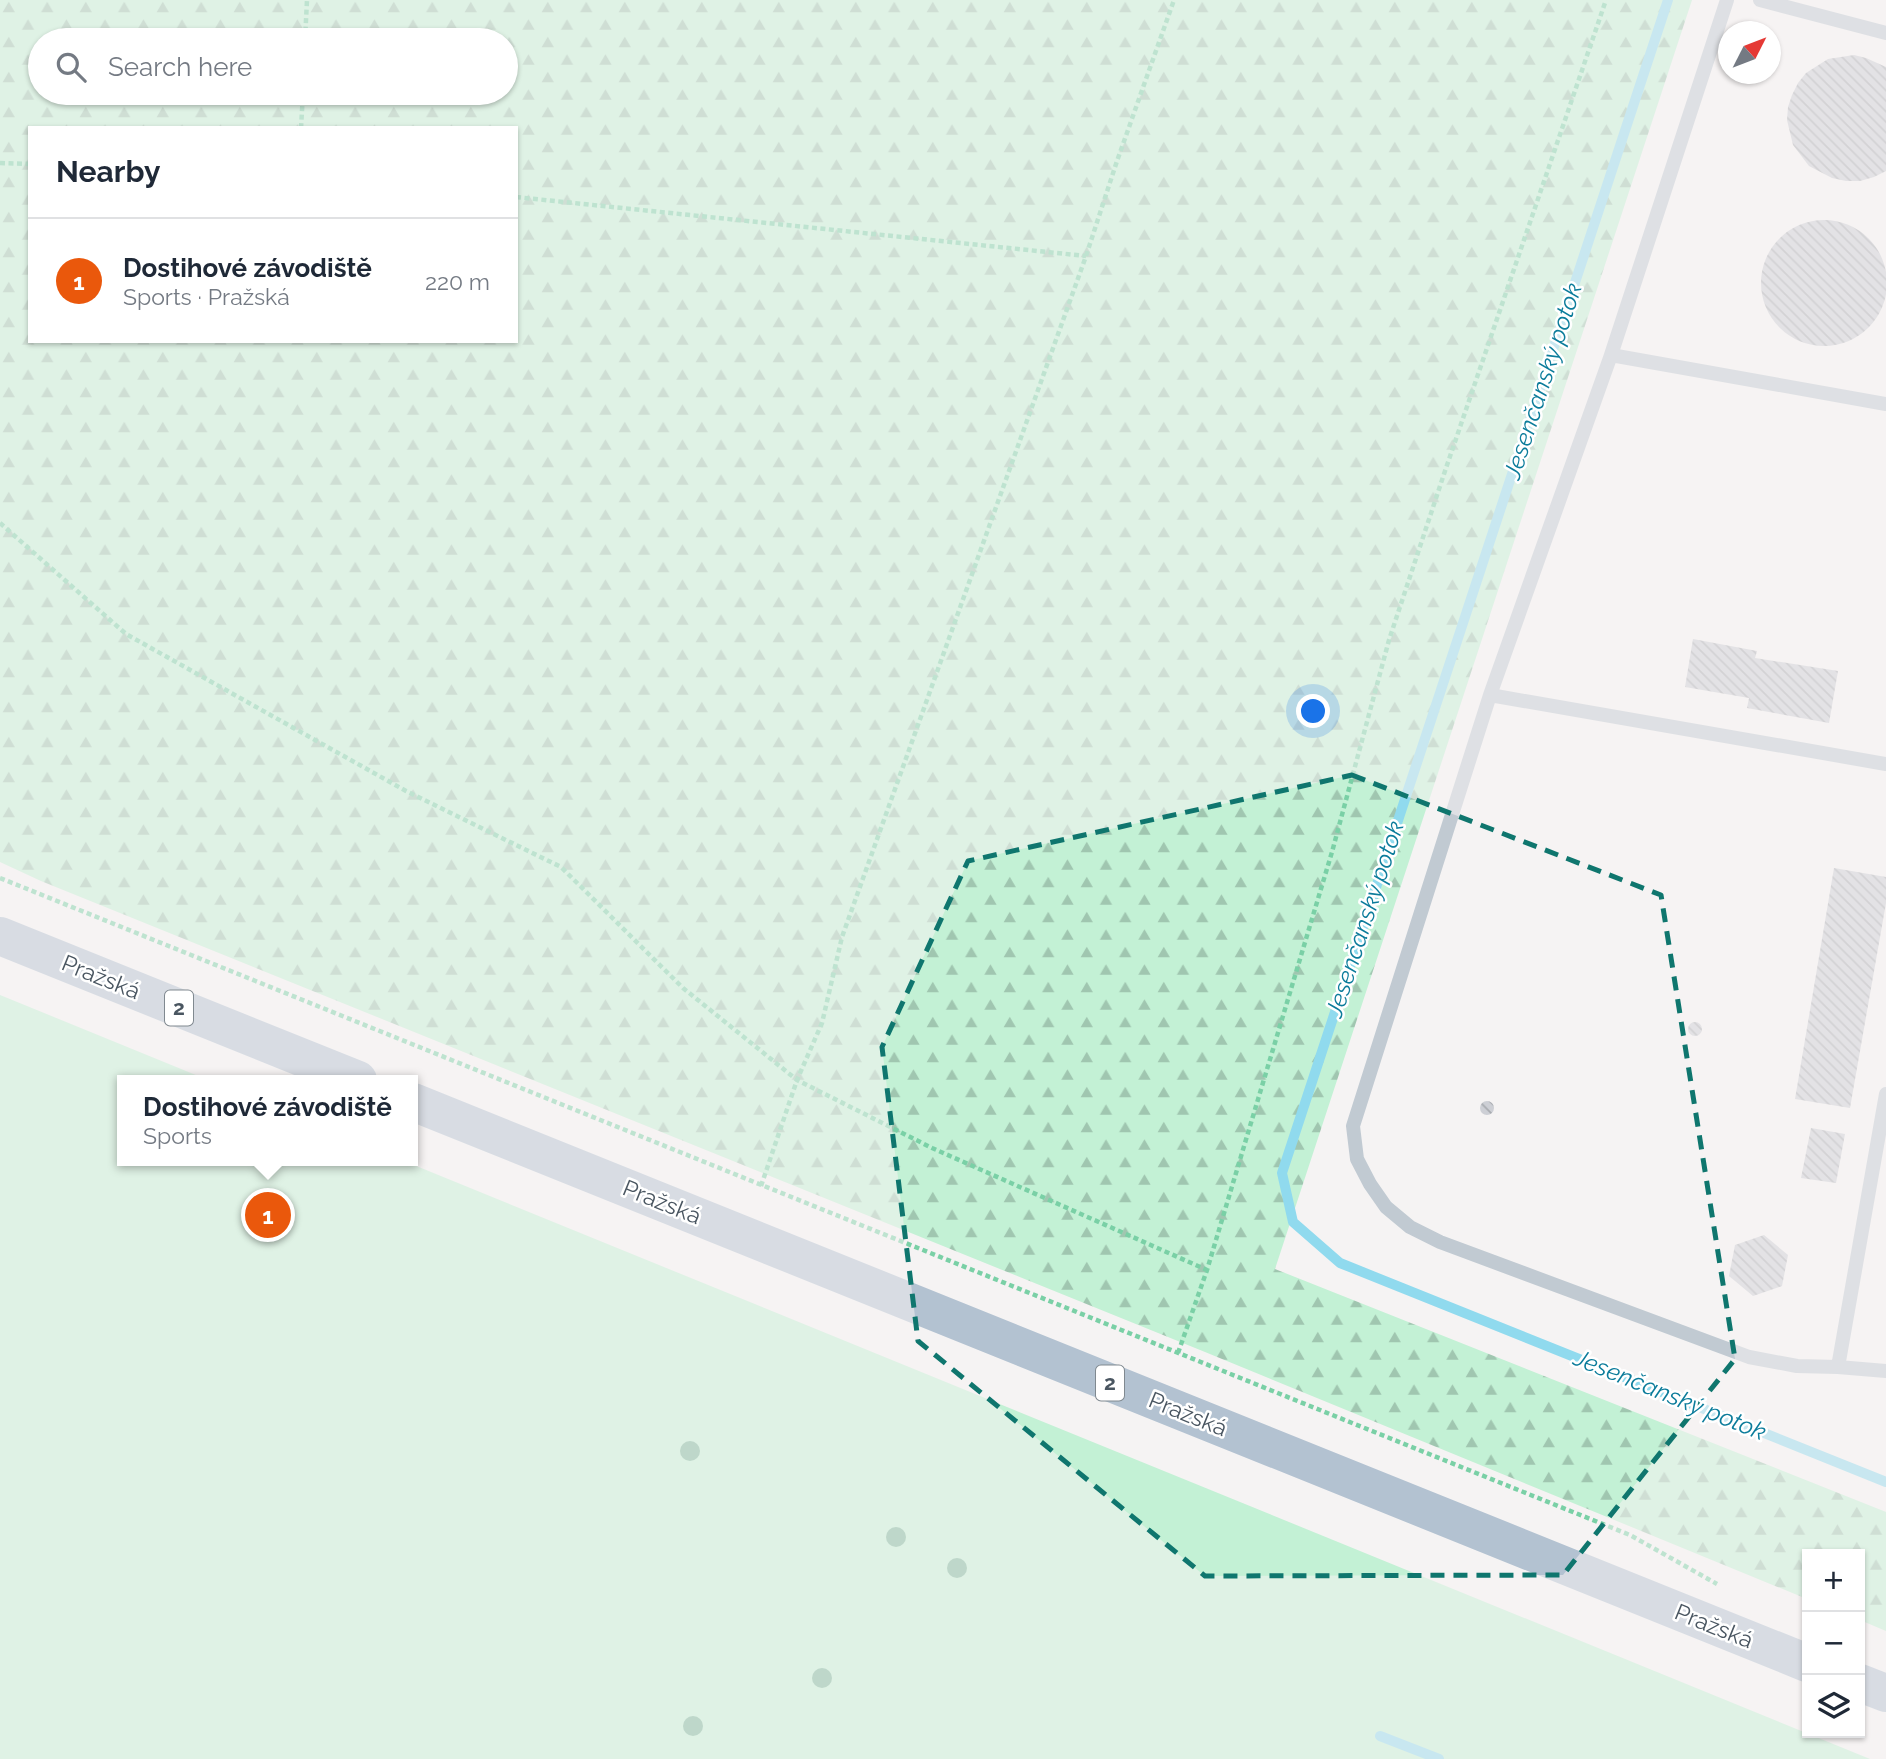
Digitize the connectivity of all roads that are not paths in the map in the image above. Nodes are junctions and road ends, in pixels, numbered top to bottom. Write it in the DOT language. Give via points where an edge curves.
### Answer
graph roads {
  1 [pos="1727,0"];
  2 [pos="1760,0"];
  3 [pos="1886,33"];
  4 [pos="1611,355"];
  5 [pos="1886,404"];
  6 [pos="1490,695"];
  7 [pos="1886,764"];
  8 [pos="0,936"];
  9 [pos="346,1075"];
  10 [pos="1886,1094"];
  11 [pos="418,1104"];
  12 [pos="1838,1367"];
  13 [pos="1886,1371"];
  14 [pos="1802,1661"];
  15 [pos="1865,1686"];
  16 [pos="1886,1693"];
  1 -- 4 [label="lane"];
  2 -- 3 [label="lane"];
  4 -- 5 [label="lane"];
  4 -- 6 [label="lane"];
  6 -- 7 [label="lane"];
  6 -- 12 [label="lane" via="1353,1126 1357,1159 1385,1207 1440,1242 1749,1357 1797,1366"];
  8 -- 9 [label="main road, Pražská / 2"];
  10 -- 12 [label="lane"];
  11 -- 14 [label="main road, Pražská / 2"];
  12 -- 13 [label="lane"];
  15 -- 16 [label="main road"];
}
